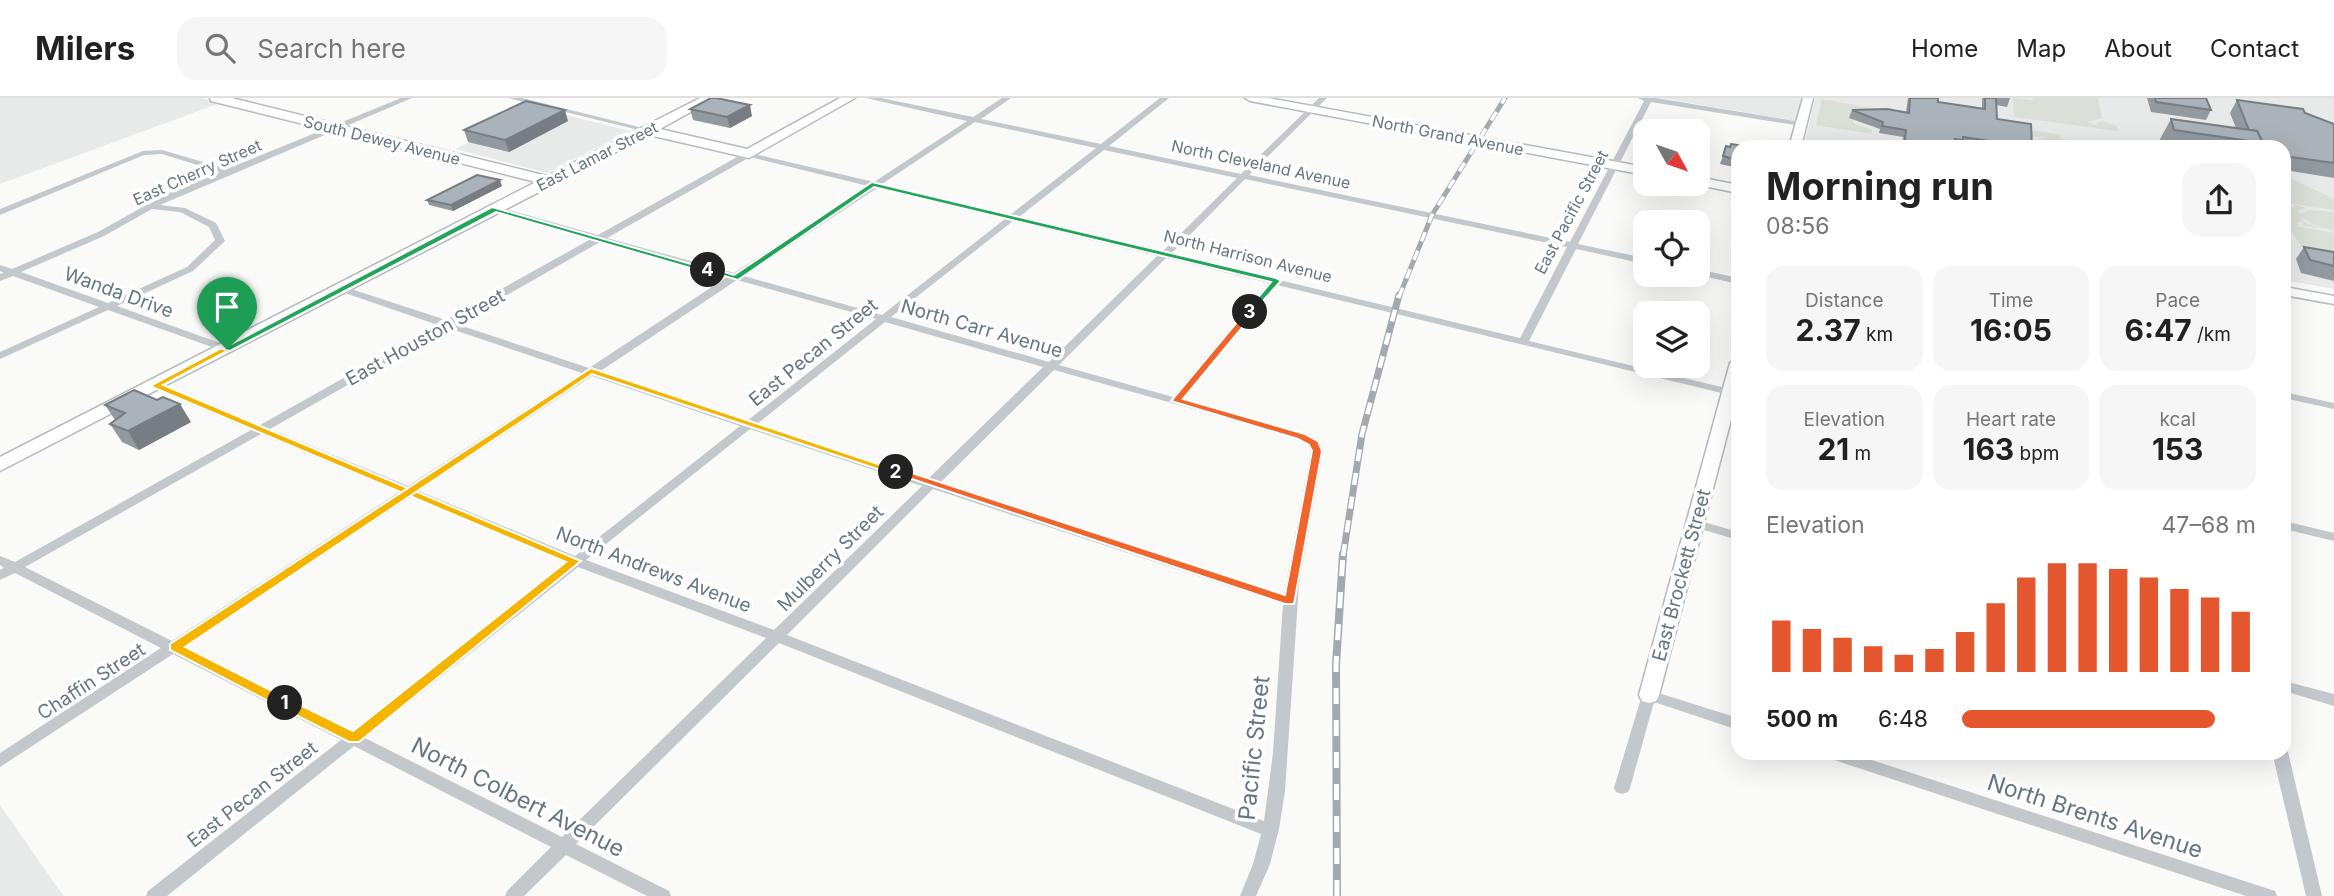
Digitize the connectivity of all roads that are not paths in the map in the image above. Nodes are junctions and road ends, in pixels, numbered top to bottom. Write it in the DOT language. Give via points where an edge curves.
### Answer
graph roads {
  1 [pos="216,98"];
  2 [pos="408,98"];
  3 [pos="512,98"];
  4 [pos="710,98"];
  5 [pos="849,98"];
  6 [pos="870,98"];
  7 [pos="1007,98"];
  8 [pos="1166,98"];
  9 [pos="1251,98"];
  10 [pos="1280,98"];
  11 [pos="1647,98"];
  12 [pos="1808,98"];
  13 [pos="1317,104"];
  14 [pos="973,120"];
  15 [pos="1801,124"];
  16 [pos="334,128"];
  17 [pos="647,130"];
  18 [pos="675,137"];
  19 [pos="1797,140"];
  20 [pos="616,146"];
  21 [pos="1102,147"];
  22 [pos="143,153"];
  23 [pos="749,155"];
  24 [pos="1615,163"];
  25 [pos="1633,165"];
  26 [pos="1633,168"];
  27 [pos="228,172"];
  28 [pos="1243,176"];
  29 [pos="1710,177"];
  30 [pos="548,181"];
  31 [pos="1731,181"];
  32 [pos="1710,183"];
  33 [pos="872,184"];
  34 [pos="1731,187"];
  35 [pos="151,206"];
  36 [pos="495,209"];
  37 [pos="0,212"];
  38 [pos="1013,218"];
  39 [pos="599,239"];
  40 [pos="1570,246"];
  41 [pos="1162,254"];
  42 [pos="1633,259"];
  43 [pos="0,268"];
  44 [pos="13,272"];
  45 [pos="1710,275"];
  46 [pos="0,278"];
  47 [pos="735,278"];
  48 [pos="1731,279"];
  49 [pos="1276,281"];
  50 [pos="2291,285"];
  51 [pos="342,289"];
  52 [pos="2291,292"];
  53 [pos="2334,293"];
  54 [pos="2334,300"];
  55 [pos="108,307"];
  56 [pos="885,319"];
  57 [pos="449,324"];
  58 [pos="1523,342"];
  59 [pos="227,349"];
  60 [pos="0,356"];
  61 [pos="1051,366"];
  62 [pos="591,371"];
  63 [pos="155,386"];
  64 [pos="1731,392"];
  65 [pos="2291,397"];
  66 [pos="1176,401"];
  67 [pos="1731,403"];
  68 [pos="2334,406"];
  69 [pos="751,426"];
  70 [pos="262,429"];
  71 [pos="1314,444"];
  72 [pos="0,465"];
  73 [pos="933,483"];
  74 [pos="410,490"];
  75 [pos="1694,523"];
  76 [pos="2291,527"];
  77 [pos="1731,534"];
  78 [pos="2334,537"];
  79 [pos="0,560"];
  80 [pos="575,561"];
  81 [pos="16,568"];
  82 [pos="0,576"];
  83 [pos="1290,601"];
  84 [pos="778,637"];
  85 [pos="174,647"];
  86 [pos="2291,688"];
  87 [pos="1649,695"];
  88 [pos="2334,700"];
  89 [pos="1731,722"];
  90 [pos="354,738"];
  91 [pos="1852,760"];
  92 [pos="2282,760"];
  93 [pos="0,761"];
  94 [pos="1622,788"];
  95 [pos="1269,830"];
  96 [pos="562,846"];
  97 [pos="154,896"];
  98 [pos="513,896"];
  99 [pos="663,896"];
  100 [pos="1248,896"];
  101 [pos="2269,896"];
  102 [pos="2314,896"];
  1 -- 16 [label="main road, South Dewey Avenue"];
  2 -- 16 [label="street, East Cherry Street"];
  3 -- 17 [label="street"];
  4 -- 17 [label="main road, East Lamar Street"];
  5 -- 23 [label="main road, East Houston Street"];
  6 -- 14 [label="street, North Cleveland Avenue"];
  7 -- 14 [label="street, Chaffin Street"];
  8 -- 21 [label="street, East Pecan Street"];
  9 -- 13 [label="main road, North Grand Avenue"];
  10 -- 13 [label="main road, North Grand Avenue"];
  11 -- 15 [label="street"];
  11 -- 24 [label="street, East Pacific Street"];
  12 -- 15 [label="main road"];
  13 -- 24 [label="main road, North Grand Avenue"];
  13 -- 28 [label="street, Mulberry Street"];
  14 -- 21 [label="street, North Cleveland Avenue"];
  14 -- 33 [label="street, Chaffin Street"];
  15 -- 19 [label="main road"];
  16 -- 27 [label="street, East Cherry Street"];
  16 -- 30 [label="main road, South Dewey Avenue"];
  17 -- 18 [label="main road"];
  17 -- 20 [label="main road, East Lamar Street"];
  18 -- 20 [label="main road" via="648,137"];
  18 -- 23 [label="main road"];
  20 -- 30 [label="main road, East Lamar Street"];
  21 -- 28 [label="street, North Cleveland Avenue"];
  21 -- 38 [label="street, East Pecan Street"];
  22 -- 27 [label="street" via="162,152"];
  22 -- 37 [label="street"];
  23 -- 33 [label="street, North Harrison Avenue"];
  23 -- 39 [label="street, East Houston Street"];
  24 -- 25 [label="main road, North Grand Avenue"];
  24 -- 26 [label="main road, North Grand Avenue"];
  24 -- 40 [label="street, East Pacific Street"];
  27 -- 35 [label="street, East Cherry Street"];
  28 -- 40 [label="street, North Cleveland Avenue"];
  28 -- 41 [label="street, Mulberry Street"];
  29 -- 31 [label="main road"];
  30 -- 36 [label="main road, East Lamar Street"];
  32 -- 34 [label="main road"];
  33 -- 38 [label="street, North Harrison Avenue"];
  33 -- 47 [label="street, Chaffin Street"];
  35 -- 44 [label="street, East Cherry Street" via="101,234"];
  35 -- 55 [label="street" via="182,210 214,225 220,241 190,268"];
  36 -- 39 [label="street"];
  36 -- 51 [label="main road, East Lamar Street"];
  38 -- 41 [label="street, North Harrison Avenue"];
  38 -- 56 [label="street, East Pecan Street"];
  39 -- 47 [label="street, North Carr Avenue"];
  39 -- 57 [label="street, East Houston Street"];
  40 -- 42 [label="street, North Cleveland Avenue"];
  40 -- 58 [label="street, East Pacific Street"];
  41 -- 49 [label="street, North Harrison Avenue"];
  41 -- 61 [label="street, Mulberry Street"];
  43 -- 44 [label="street, Wanda Drive"];
  44 -- 46 [label="street, East Cherry Street"];
  44 -- 55 [label="street, Wanda Drive"];
  45 -- 48 [label="street"];
  47 -- 56 [label="street, North Carr Avenue"];
  47 -- 62 [label="street, Chaffin Street"];
  49 -- 58 [label="street, North Harrison Avenue"];
  49 -- 66 [label="street"];
  50 -- 53 [label="main road"];
  51 -- 57 [label="street"];
  51 -- 59 [label="main road, East Lamar Street"];
  52 -- 54 [label="main road"];
  55 -- 59 [label="street, Wanda Drive"];
  55 -- 60 [label="street"];
  56 -- 61 [label="street, North Carr Avenue"];
  56 -- 69 [label="street, East Pecan Street"];
  57 -- 62 [label="street"];
  57 -- 70 [label="street, East Houston Street"];
  58 -- 64 [label="street, North Harrison Avenue"];
  59 -- 63 [label="main road, East Lamar Street"];
  61 -- 66 [label="street, North Carr Avenue"];
  61 -- 73 [label="street, Mulberry Street"];
  62 -- 69 [label="street"];
  62 -- 74 [label="street, Chaffin Street"];
  63 -- 70 [label="street, North Andrews Avenue"];
  63 -- 72 [label="main road, East Lamar Street"];
  65 -- 68 [label="street"];
  66 -- 71 [label="street, North Carr Avenue" via="1301,436"];
  67 -- 75 [label="main road, East Brockett Street"];
  69 -- 73 [label="street"];
  69 -- 80 [label="street, East Pecan Street"];
  70 -- 74 [label="street, North Andrews Avenue"];
  70 -- 81 [label="street, East Houston Street"];
  71 -- 83 [label="street, Pacific Street" via="1317,451"];
  73 -- 83 [label="street"];
  73 -- 84 [label="street, Mulberry Street"];
  74 -- 80 [label="street, North Andrews Avenue"];
  74 -- 85 [label="street, Chaffin Street"];
  75 -- 77 [label="street"];
  75 -- 87 [label="main road, East Brockett Street"];
  76 -- 78 [label="street"];
  79 -- 81 [label="street"];
  80 -- 84 [label="street, North Andrews Avenue"];
  80 -- 90 [label="street, East Pecan Street"];
  81 -- 82 [label="street, East Houston Street"];
  81 -- 85 [label="street, North Colbert Avenue"];
  83 -- 95 [label="street, Pacific Street" via="1276,794"];
  84 -- 95 [label="street, North Andrews Avenue"];
  84 -- 96 [label="street, Mulberry Street"];
  85 -- 90 [label="street, North Colbert Avenue"];
  85 -- 93 [label="street, Chaffin Street"];
  86 -- 88 [label="street"];
  87 -- 89 [label="street"];
  87 -- 94 [label="street, East Brockett Street"];
  90 -- 96 [label="street, North Colbert Avenue"];
  90 -- 97 [label="street, East Pecan Street"];
  91 -- 101 [label="street, North Brents Avenue"];
  92 -- 102 [label="street"];
  95 -- 100 [label="street, Pacific Street"];
  96 -- 98 [label="street, Mulberry Street"];
  96 -- 99 [label="street, North Colbert Avenue"];
}
